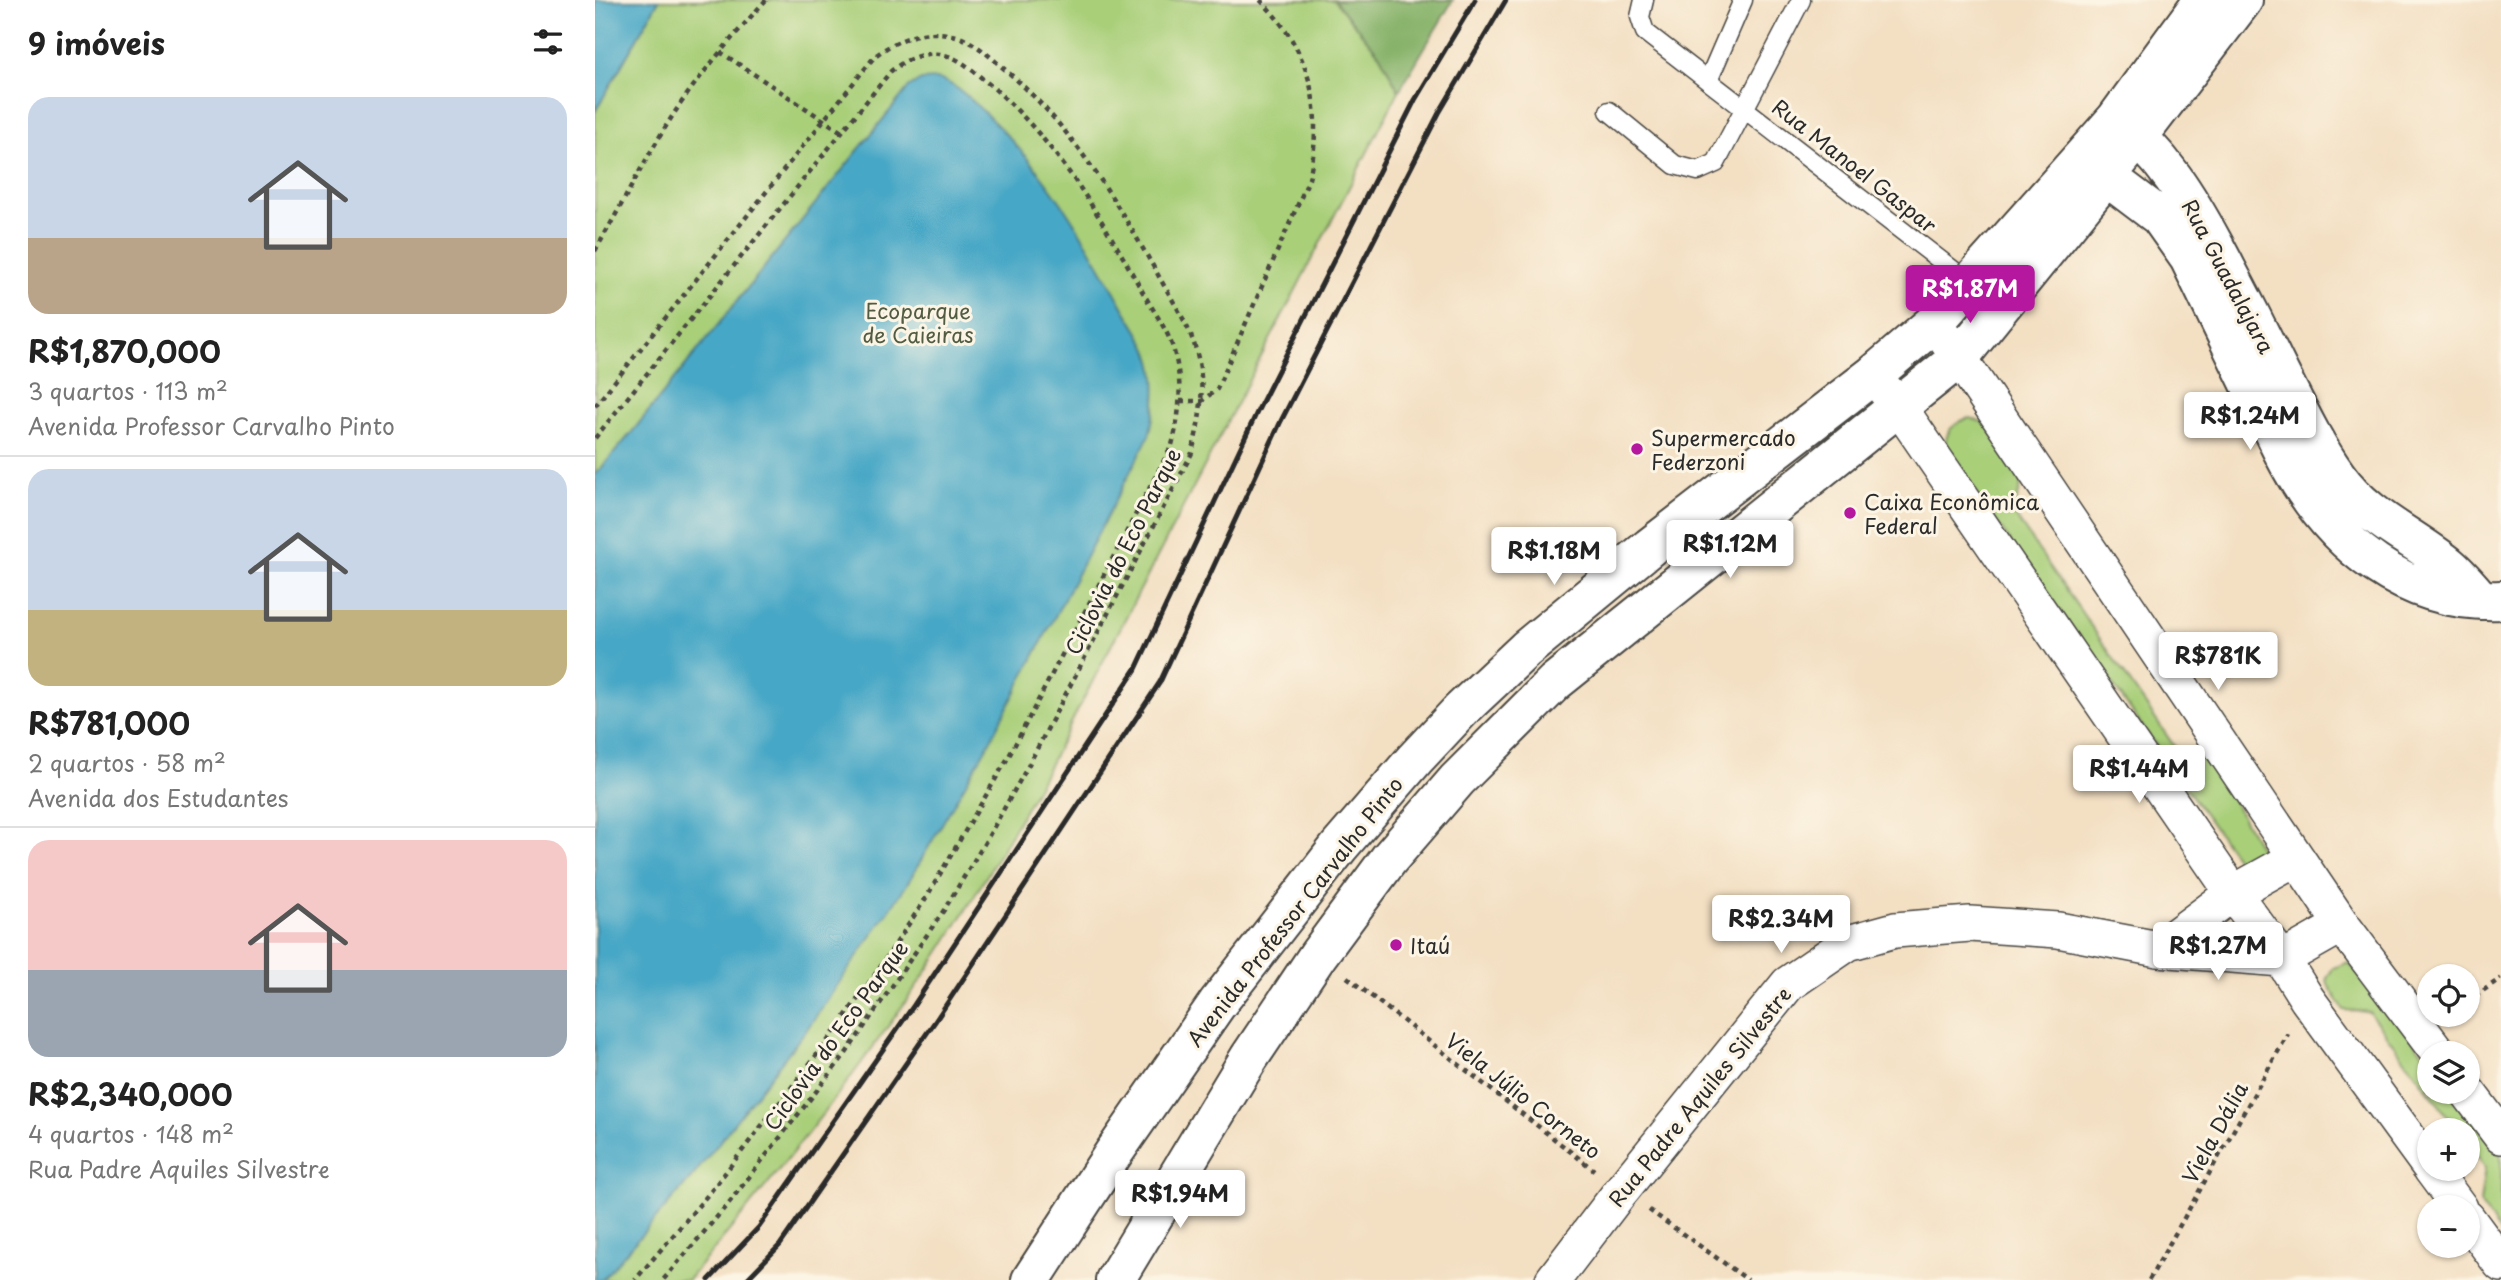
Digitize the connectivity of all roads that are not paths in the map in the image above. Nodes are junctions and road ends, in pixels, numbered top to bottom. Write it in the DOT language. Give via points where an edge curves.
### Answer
graph roads {
  1 [pos="1644,0"];
  2 [pos="1743,0"];
  3 [pos="1801,0"];
  4 [pos="2203,0"];
  5 [pos="2243,0"];
  6 [pos="1708,81"];
  7 [pos="1744,109"];
  8 [pos="1609,111"];
  9 [pos="2127,127"];
  10 [pos="2094,167"];
  11 [pos="1971,284"];
  12 [pos="1935,322"];
  13 [pos="1959,358"];
  14 [pos="1873,375"];
  15 [pos="1899,407"];
  16 [pos="2491,600"];
  17 [pos="2297,858"];
  18 [pos="2234,893"];
  19 [pos="2342,925"];
  20 [pos="2158,949"];
  21 [pos="2282,959"];
  22 [pos="2429,1041"];
  23 [pos="2477,1104"];
  24 [pos="2501,1136"];
  25 [pos="2417,1149"];
  26 [pos="2480,1236"];
  27 [pos="2501,1264"];
  28 [pos="1031,1280"];
  29 [pos="1115,1280"];
  30 [pos="1553,1280"];
  1 -- 6 [label="lane, Rua Manoel Gaspar" via="1640,17 1645,32"];
  2 -- 6 [label="lane"];
  3 -- 7 [label="lane"];
  4 -- 9 [label="street, Avenida Professor Carvalho Pinto"];
  5 -- 9 [label="street, Avenida Professor Carvalho Pinto"];
  6 -- 7 [label="lane, Rua Manoel Gaspar"];
  7 -- 8 [label="lane" via="1716,163 1699,171 1675,164"];
  7 -- 11 [label="lane, Rua Manoel Gaspar"];
  9 -- 10 [label="street, Avenida Professor Carvalho Pinto"];
  9 -- 16 [label="street, Rua Guadalajara" via="2167,166 2194,207 2316,445 2337,477 2380,520"];
  10 -- 11 [label="street, Avenida Professor Carvalho Pinto"];
  10 -- 13 [label="street, Avenida Professor Carvalho Pinto"];
  10 -- 16 [label="street, Rua Guadalajara" via="2160,217 2176,237 2290,465 2323,515 2390,574 2442,595"];
  11 -- 12 [label="street, Avenida Professor Carvalho Pinto"];
  12 -- 13 [label="street"];
  12 -- 14 [label="street, Avenida Professor Carvalho Pinto"];
  13 -- 15 [label="street, Avenida Professor Carvalho Pinto"];
  13 -- 17 [label="street"];
  14 -- 15 [label="street"];
  14 -- 28 [label="street, Avenida Professor Carvalho Pinto" via="1526,649 1443,730 1339,847 1217,1004"];
  15 -- 18 [label="street"];
  15 -- 29 [label="street, Avenida Professor Carvalho Pinto" via="1555,682 1457,780 1389,859 1318,955 1249,1058"];
  17 -- 18 [label="street"];
  17 -- 19 [label="street"];
  18 -- 20 [label="street"];
  18 -- 21 [label="street"];
  19 -- 21 [label="street"];
  19 -- 22 [label="street"];
  20 -- 21 [label="street, Rua Padre Aquiles Silvestre"];
  20 -- 30 [label="street, Rua Padre Aquiles Silvestre" via="2058,930 1970,924 1895,930 1848,943 1788,984"];
  21 -- 25 [label="street"];
  23 -- 24 [label="street"];
  26 -- 27 [label="street"];
}
